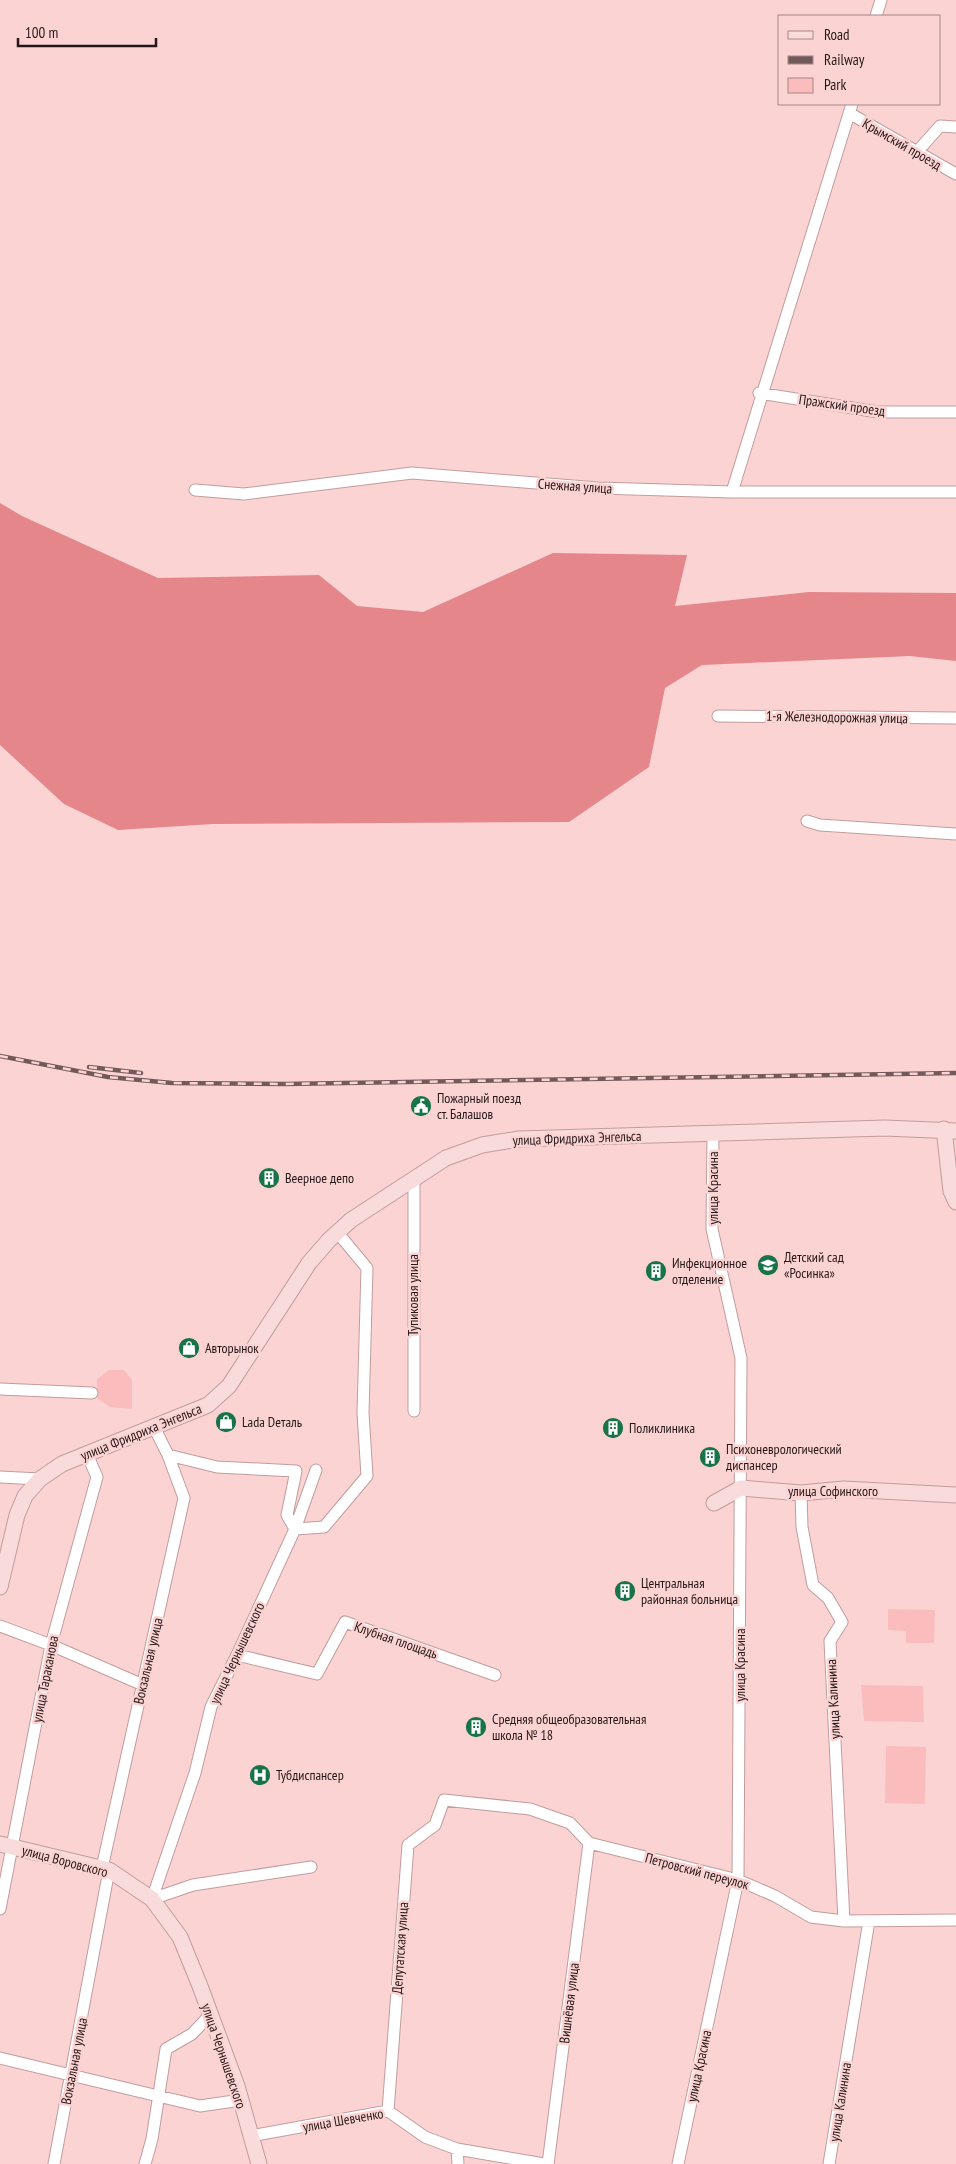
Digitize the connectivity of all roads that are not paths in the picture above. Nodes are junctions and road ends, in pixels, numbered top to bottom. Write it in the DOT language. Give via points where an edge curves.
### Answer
graph roads {
  1 [pos="881,0"];
  2 [pos="876,15"];
  3 [pos="850,109"];
  4 [pos="956,127"];
  5 [pos="916,153"];
  6 [pos="956,174"];
  7 [pos="761,393"];
  8 [pos="956,412"];
  9 [pos="195,490"];
  10 [pos="732,492"];
  11 [pos="956,492"];
  12 [pos="718,716"];
  13 [pos="956,718"];
  14 [pos="807,821"];
  15 [pos="956,834"];
  16 [pos="950,1130"];
  17 [pos="713,1133"];
  18 [pos="414,1178"];
  19 [pos="956,1202"];
  20 [pos="337,1232"];
  21 [pos="0,1389"];
  22 [pos="92,1394"];
  23 [pos="414,1411"];
  24 [pos="154,1427"];
  25 [pos="87,1454"];
  26 [pos="168,1455"];
  27 [pos="316,1470"];
  28 [pos="0,1477"];
  29 [pos="40,1479"];
  30 [pos="741,1488"];
  31 [pos="801,1493"];
  32 [pos="956,1494"];
  33 [pos="714,1502"];
  34 [pos="295,1529"];
  35 [pos="0,1586"];
  36 [pos="0,1626"];
  37 [pos="51,1645"];
  38 [pos="237,1655"];
  39 [pos="495,1675"];
  40 [pos="143,1685"];
  41 [pos="589,1843"];
  42 [pos="7,1846"];
  43 [pos="310,1867"];
  44 [pos="106,1869"];
  45 [pos="738,1880"];
  46 [pos="152,1899"];
  47 [pos="0,1909"];
  48 [pos="956,1920"];
  49 [pos="844,1921"];
  50 [pos="869,1921"];
  51 [pos="210,2015"];
  52 [pos="0,2058"];
  53 [pos="71,2074"];
  54 [pos="159,2096"];
  55 [pos="241,2100"];
  56 [pos="388,2111"];
  57 [pos="251,2136"];
  58 [pos="457,2148"];
  59 [pos="54,2164"];
  60 [pos="145,2164"];
  61 [pos="259,2164"];
  62 [pos="458,2164"];
  63 [pos="544,2164"];
  64 [pos="548,2164"];
  65 [pos="678,2164"];
  66 [pos="829,2164"];
  1 -- 2 [label="street"];
  3 -- 5 [label="street, Крымский проезд"];
  3 -- 7 [label="street"];
  4 -- 5 [label="street" via="940,126"];
  5 -- 6 [label="street, Крымский проезд"];
  7 -- 8 [label="street, Пражский проезд" via="878,412"];
  7 -- 10 [label="street"];
  9 -- 10 [label="street, Снежная улица" via="244,494 412,473 598,488"];
  10 -- 11 [label="street, Снежная улица"];
  12 -- 13 [label="street, 1-я Железнодорожная улица"];
  14 -- 15 [label="street" via="820,825"];
  16 -- 17 [label="main road, улица Фридриха Энгельса" via="885,1128"];
  16 -- 19 [label="main road" via="951,1191"];
  17 -- 18 [label="main road, улица Фридриха Энгельса" via="519,1139 482,1146 446,1158"];
  17 -- 30 [label="street, улица Красина" via="712,1229 741,1358"];
  18 -- 20 [label="main road, улица Фридриха Энгельса"];
  18 -- 23 [label="street, Тупиковая улица"];
  20 -- 24 [label="main road, улица Фридриха Энгельса" via="308,1263 229,1386 208,1405"];
  20 -- 34 [label="street" via="367,1268 363,1413 367,1476 324,1527"];
  21 -- 22 [label="street"];
  24 -- 25 [label="main road, улица Фридриха Энгельса"];
  24 -- 26 [label="street, Вокзальная улица"];
  25 -- 29 [label="main road, улица Фридриха Энгельса" via="62,1464"];
  25 -- 37 [label="street, улица Тараканова" via="97,1477"];
  26 -- 34 [label="street" via="217,1467 296,1472 287,1515"];
  26 -- 40 [label="street, Вокзальная улица" via="184,1498"];
  27 -- 34 [label="street, улица Чернышевского"];
  28 -- 29 [label="street"];
  29 -- 35 [label="main road, улица Фридриха Энгельса" via="25,1496 17,1515"];
  30 -- 31 [label="main road, улица Софинского"];
  30 -- 33 [label="main road"];
  30 -- 45 [label="street, улица Красина"];
  31 -- 32 [label="main road, улица Софинского" via="844,1490"];
  31 -- 49 [label="street, улица Калинина" via="802,1527 812,1586 828,1598 842,1622 830,1641"];
  34 -- 38 [label="street, улица Чернышевского"];
  36 -- 37 [label="street"];
  37 -- 40 [label="street"];
  37 -- 42 [label="street, улица Тараканова"];
  38 -- 39 [label="street, Клубная площадь" via="317,1674 344,1622"];
  38 -- 46 [label="street, улица Чернышевского" via="211,1707 195,1773"];
  40 -- 44 [label="street, Вокзальная улица"];
  41 -- 45 [label="street, Петровский переулок"];
  41 -- 56 [label="street, Депутатская улица" via="570,1823 530,1810 444,1800 435,1825 408,1845"];
  41 -- 64 [label="street, Вишнёвая улица"];
  42 -- 44 [label="main road, улица Воровского"];
  42 -- 47 [label="street, улица Тараканова"];
  43 -- 46 [label="street" via="193,1885"];
  44 -- 46 [label="main road, улица Воровского"];
  44 -- 53 [label="street, Вокзальная улица"];
  45 -- 49 [label="street, Петровский переулок" via="776,1896 811,1917"];
  45 -- 65 [label="street, улица Красина"];
  46 -- 51 [label="main road, улица Чернышевского" via="180,1937"];
  48 -- 50 [label="street, Петровский переулок"];
  49 -- 50 [label="street, Петровский переулок"];
  50 -- 66 [label="street, улица Калинина"];
  51 -- 54 [label="street" via="192,2034 166,2049"];
  51 -- 55 [label="main road, улица Чернышевского"];
  52 -- 53 [label="street"];
  53 -- 54 [label="street"];
  53 -- 59 [label="street, Вокзальная улица"];
  54 -- 55 [label="street" via="200,2106"];
  54 -- 60 [label="street"];
  55 -- 57 [label="main road, улица Чернышевского"];
  56 -- 57 [label="street, улица Шевченко"];
  56 -- 58 [label="street, улица Шевченко" via="425,2137"];
  57 -- 61 [label="main road, улица Чернышевского"];
  58 -- 62 [label="street"];
  58 -- 63 [label="street, улица Шевченко"];
}
